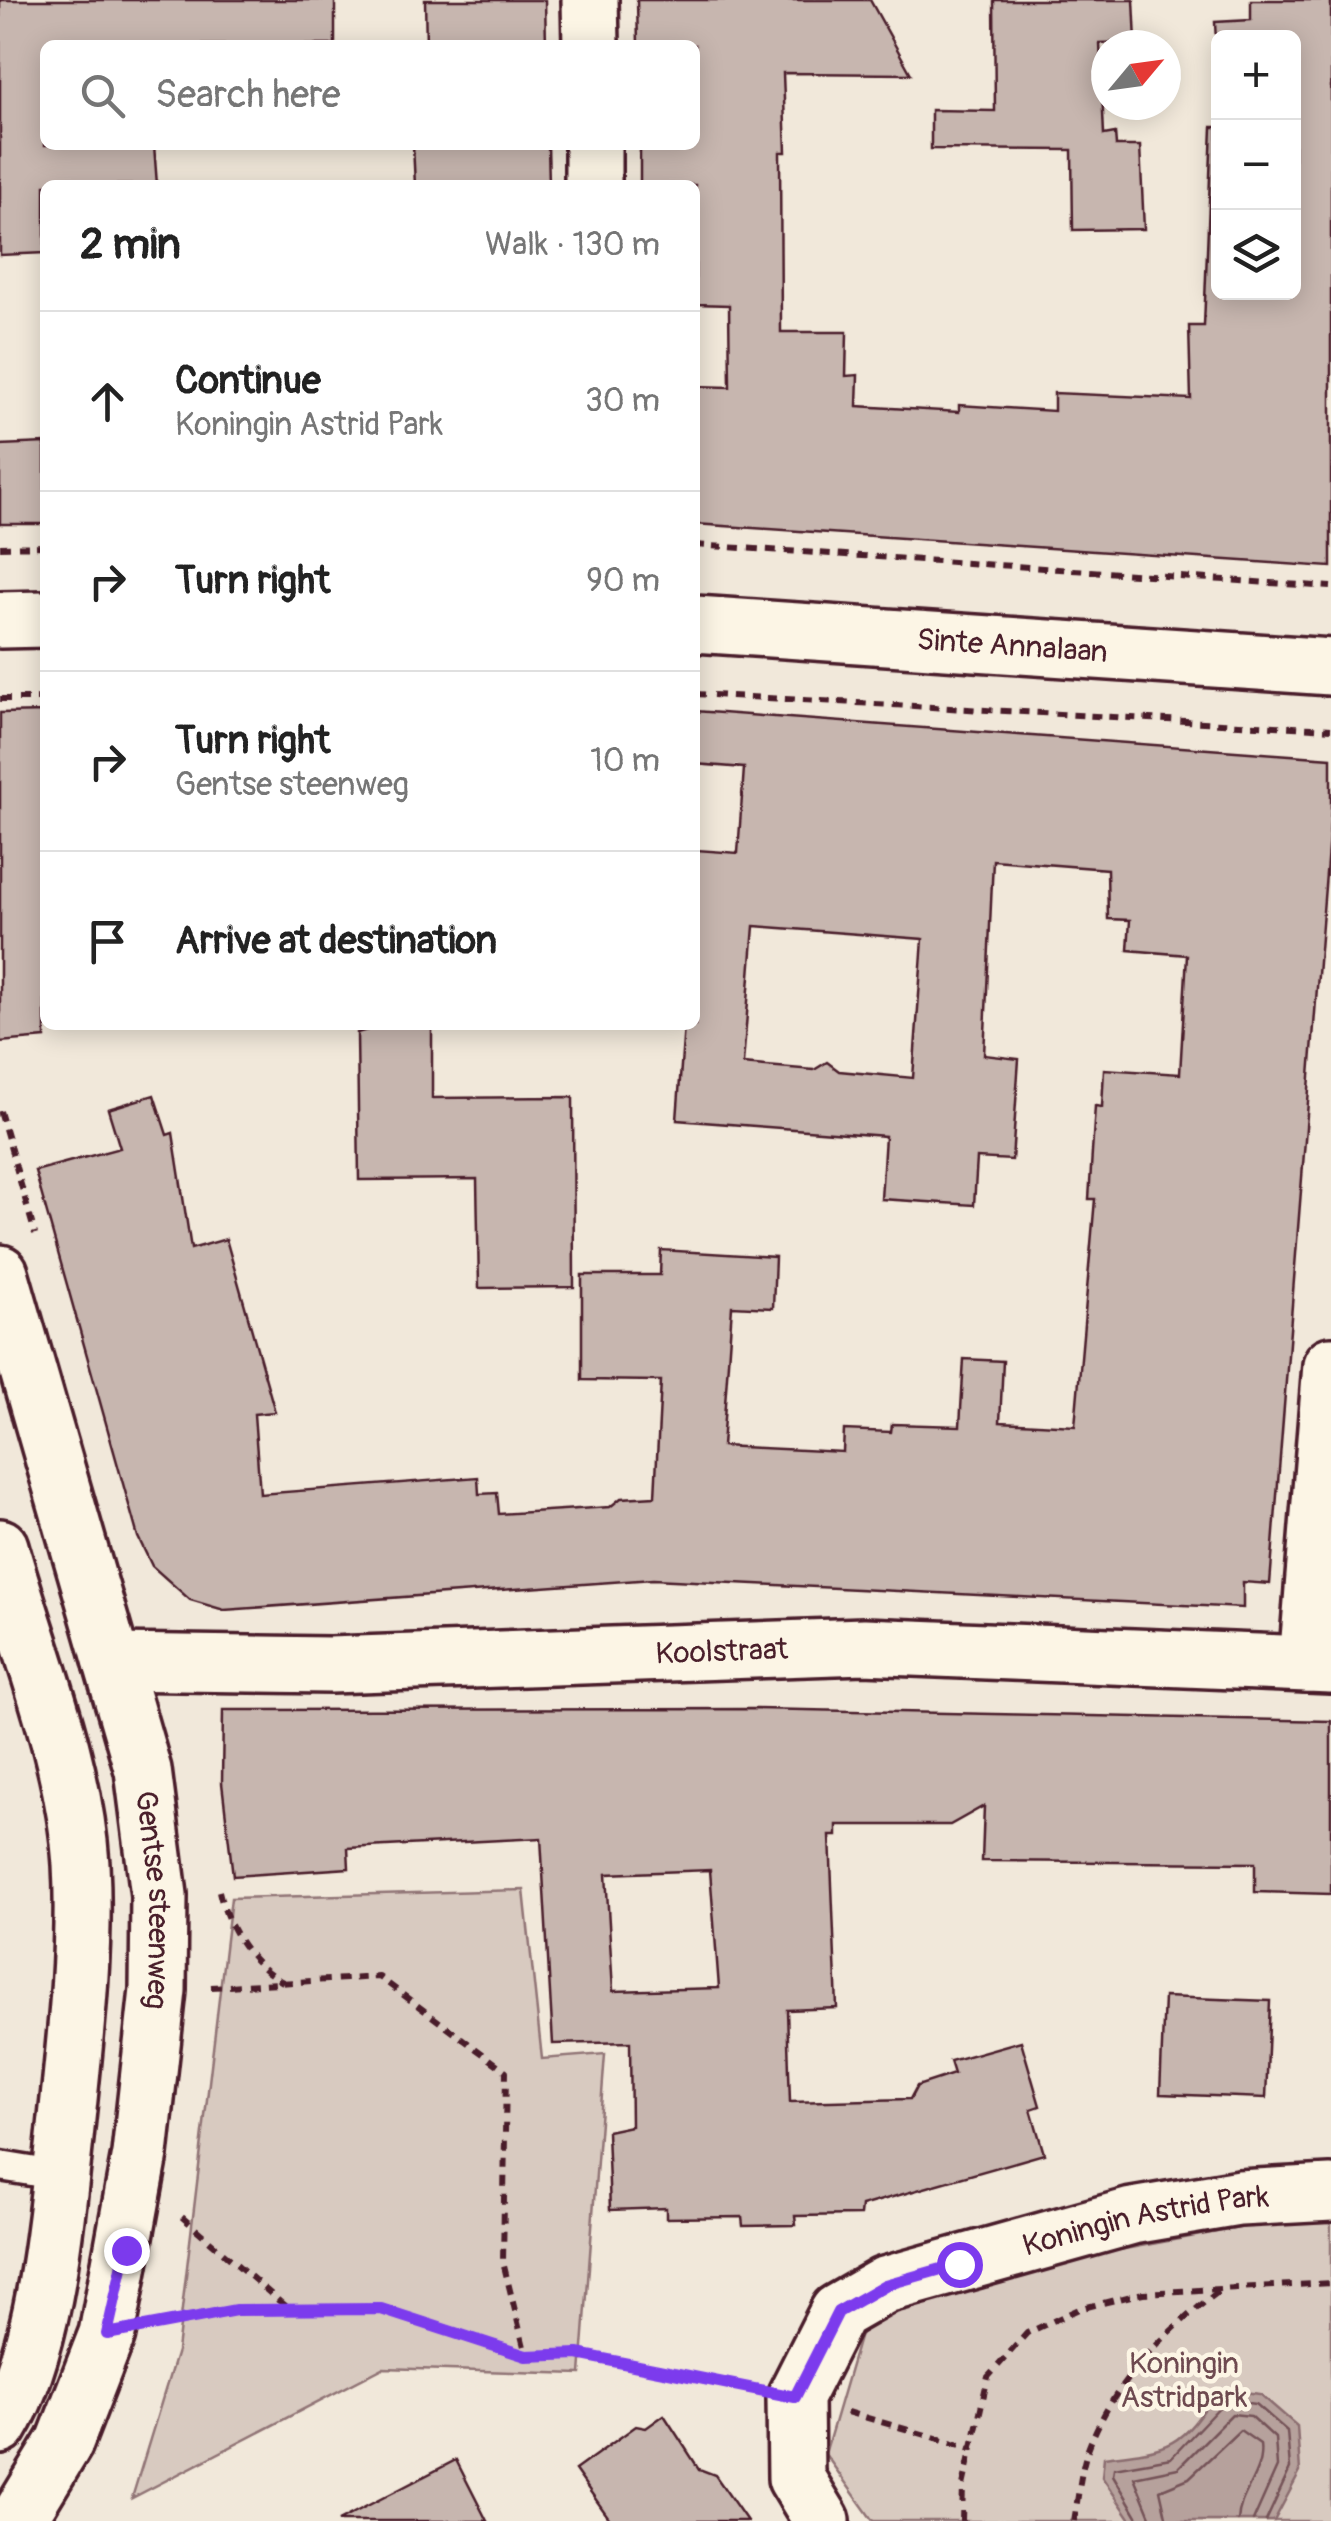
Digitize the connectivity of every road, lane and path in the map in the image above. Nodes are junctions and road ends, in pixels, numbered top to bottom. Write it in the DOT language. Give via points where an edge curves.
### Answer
graph roads {
  1 [pos="590,0"];
  2 [pos="591,40"];
  3 [pos="593,150"];
  4 [pos="593,180"];
  5 [pos="700,545"];
  6 [pos="0,546"];
  7 [pos="40,546"];
  8 [pos="1331,587"];
  9 [pos="40,619"];
  10 [pos="0,620"];
  11 [pos="700,624"];
  12 [pos="1331,667"];
  13 [pos="700,694"];
  14 [pos="0,699"];
  15 [pos="40,699"];
  16 [pos="1331,729"];
  17 [pos="0,1273"];
  18 [pos="1331,1365"];
  19 [pos="0,1547"];
  20 [pos="112,1662"];
  21 [pos="17,1664"];
  22 [pos="1319,1664"];
  23 [pos="219,1891"];
  24 [pos="284,1982"];
  25 [pos="158,1990"];
  26 [pos="140,2154"];
  27 [pos="0,2166"];
  28 [pos="61,2176"];
  29 [pos="1331,2193"];
  30 [pos="1331,2283"];
  31 [pos="1219,2291"];
  32 [pos="286,2308"];
  33 [pos="107,2334"];
  34 [pos="526,2356"];
  35 [pos="795,2397"];
  36 [pos="0,2426"];
  37 [pos="971,2448"];
  38 [pos="17,2521"];
  39 [pos="822,2521"];
  40 [pos="962,2521"];
  41 [pos="1074,2521"];
  1 -- 2 [label="street"];
  3 -- 4 [label="street"];
  5 -- 8 [label="path"];
  6 -- 7 [label="path"];
  9 -- 10 [label="street"];
  11 -- 12 [label="street, Sinte Annalaan"];
  13 -- 16 [label="path"];
  14 -- 15 [label="path"];
  17 -- 20 [label="street, Gentse steenweg"];
  18 -- 22 [label="street"];
  19 -- 21 [label="street"];
  20 -- 21 [label="street, Koolstraat"];
  20 -- 22 [label="street, Koolstraat" via="330,1665 864,1646"];
  20 -- 25 [label="street, Gentse steenweg" via="144,1770 159,1895"];
  21 -- 28 [label="street" via="65,1774 80,1864 77,2029"];
  23 -- 24 [label="path" via="252,1957"];
  24 -- 25 [label="path"];
  24 -- 34 [label="path" via="379,1977 506,2072 503,2262"];
  25 -- 26 [label="street, Gentse steenweg"];
  26 -- 32 [label="path" via="184,2222"];
  26 -- 33 [label="street, Gentse steenweg"];
  27 -- 28 [label="lane"];
  28 -- 36 [label="street" via="54,2254"];
  29 -- 35 [label="street, Koningin Astrid Park" via="1239,2198 1132,2216 885,2285 838,2312"];
  30 -- 31 [label="path"];
  31 -- 37 [label="path" via="1144,2293 1080,2309 1027,2333 988,2377"];
  31 -- 41 [label="path" via="1169,2329 1112,2402 1087,2452"];
  32 -- 33 [label="path" via="236,2310"];
  32 -- 34 [label="path" via="381,2309"];
  33 -- 38 [label="street, Gentse steenweg" via="65,2442"];
  34 -- 35 [label="path" via="578,2354"];
  35 -- 37 [label="path"];
  35 -- 39 [label="street, Koningin Astrid Park" via="796,2478"];
  37 -- 40 [label="path"];
}
